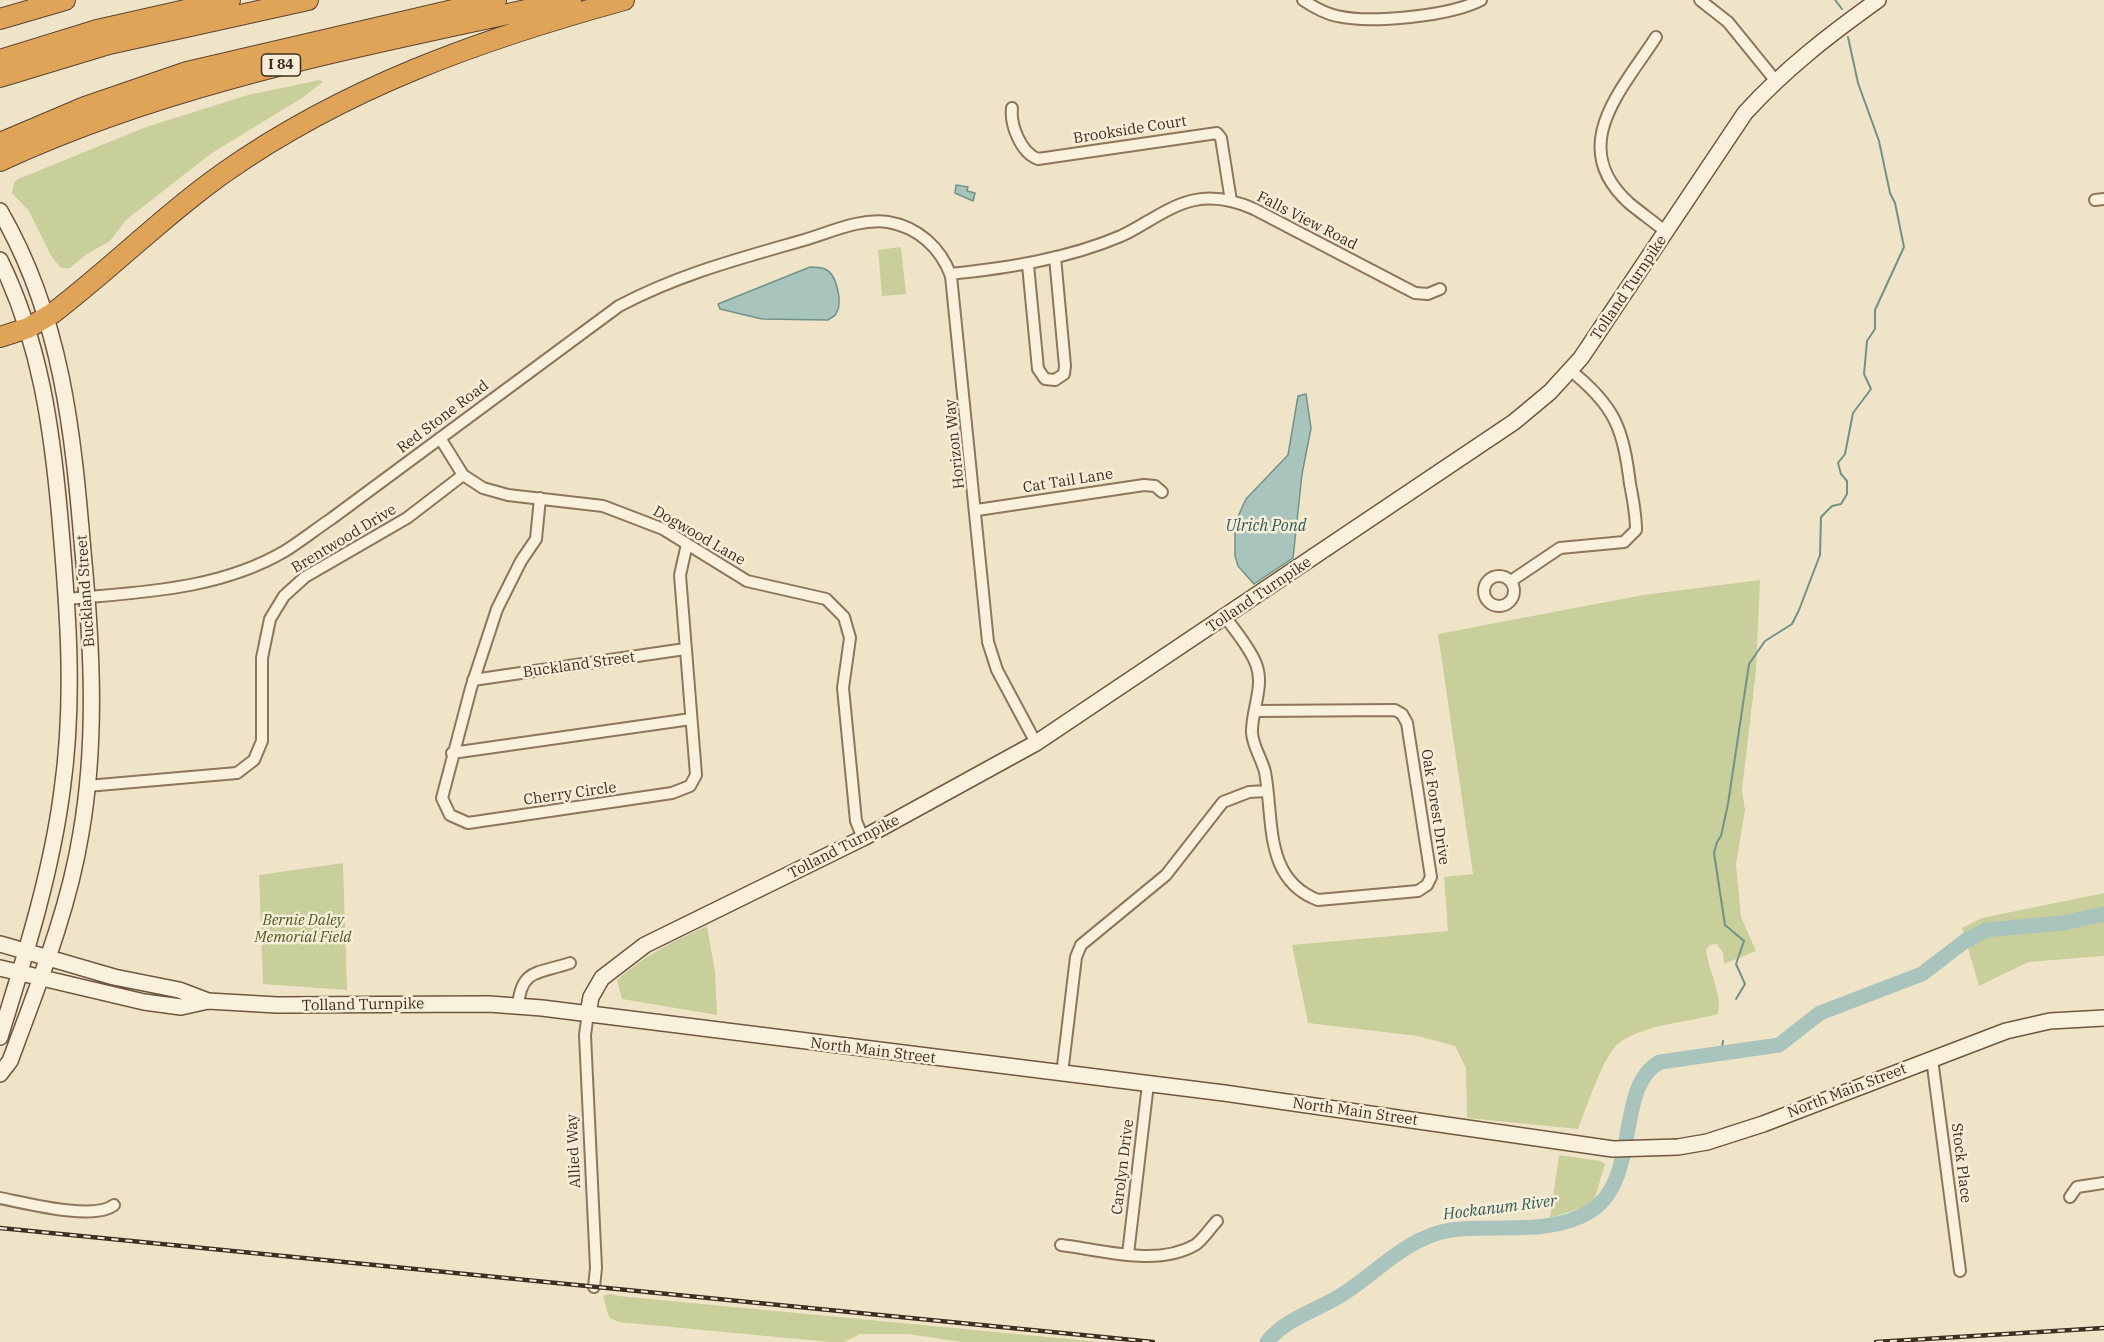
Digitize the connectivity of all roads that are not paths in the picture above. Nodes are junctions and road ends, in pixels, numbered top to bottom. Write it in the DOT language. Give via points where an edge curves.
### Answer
graph roads {
  1 [pos="65,0"];
  2 [pos="230,0"];
  3 [pos="308,0"];
  4 [pos="496,0"];
  5 [pos="571,0"];
  6 [pos="624,0"];
  7 [pos="1304,0"];
  8 [pos="1481,0"];
  9 [pos="1700,0"];
  10 [pos="1878,0"];
  11 [pos="0,19"];
  12 [pos="1656,37"];
  13 [pos="0,60"];
  14 [pos="0,77"];
  15 [pos="1775,80"];
  16 [pos="1012,108"];
  17 [pos="0,143"];
  18 [pos="0,162"];
  19 [pos="1231,201"];
  20 [pos="0,211"];
  21 [pos="831,232"];
  22 [pos="1666,232"];
  23 [pos="1054,257"];
  24 [pos="0,260"];
  25 [pos="1028,265"];
  26 [pos="951,274"];
  27 [pos="1440,289"];
  28 [pos="46,317"];
  29 [pos="28,328"];
  30 [pos="0,338"];
  31 [pos="1570,370"];
  32 [pos="440,438"];
  33 [pos="463,475"];
  34 [pos="1162,492"];
  35 [pos="540,498"];
  36 [pos="977,510"];
  37 [pos="687,544"];
  38 [pos="1511,581"];
  39 [pos="87,597"];
  40 [pos="67,598"];
  41 [pos="1226,618"];
  42 [pos="685,649"];
  43 [pos="473,680"];
  44 [pos="1255,711"];
  45 [pos="691,719"];
  46 [pos="1036,743"];
  47 [pos="452,753"];
  48 [pos="87,786"];
  49 [pos="1267,791"];
  50 [pos="863,838"];
  51 [pos="0,944"];
  52 [pos="26,951"];
  53 [pos="48,958"];
  54 [pos="570,963"];
  55 [pos="0,968"];
  56 [pos="20,973"];
  57 [pos="40,979"];
  58 [pos="208,1001"];
  59 [pos="518,1005"];
  60 [pos="588,1013"];
  61 [pos="2104,1018"];
  62 [pos="0,1037"];
  63 [pos="1932,1059"];
  64 [pos="0,1074"];
  65 [pos="1062,1074"];
  66 [pos="1148,1084"];
  67 [pos="2104,1183"];
  68 [pos="2070,1197"];
  69 [pos="0,1198"];
  70 [pos="114,1205"];
  71 [pos="1217,1221"];
  72 [pos="1061,1245"];
  73 [pos="1128,1254"];
  74 [pos="1960,1271"];
  75 [pos="594,1287"];
  1 -- 11 [label="highway"];
  2 -- 13 [label="highway" via="97,30"];
  3 -- 14 [label="highway" via="109,44"];
  4 -- 17 [label="highway" via="187,72 94,103"];
  5 -- 18 [label="highway, I 84" via="220,80 120,111"];
  6 -- 28 [label="highway" via="458,51 326,109 205,187"];
  7 -- 8 [label="street" via="1336,16 1367,19 1435,14"];
  9 -- 15 [label="street" via="1728,22"];
  10 -- 15 [label="main road, Tolland Turnpike" via="1810,49"];
  12 -- 22 [label="street" via="1606,114 1600,144 1605,172 1618,190"];
  15 -- 22 [label="main road, Tolland Turnpike" via="1727,137"];
  16 -- 19 [label="street, Brookside Court" via="1014,129 1029,154 1038,159 1217,133"];
  19 -- 23 [label="street, Falls View Road" via="1187,202 1120,236"];
  19 -- 27 [label="street, Falls View Road" via="1254,209 1414,293"];
  20 -- 28 [label="main road, Buckland Street" via="21,251"];
  21 -- 26 [label="street, Horizon Way" via="875,222 906,227 935,248"];
  21 -- 32 [label="street, Red Stone Road" via="691,273 620,306"];
  22 -- 31 [label="main road, Tolland Turnpike"];
  23 -- 25 [label="street, Falls View Road"];
  23 -- 25 [label="street" via="1065,366 1062,376 1055,380 1045,379 1038,369"];
  24 -- 29 [label="main road, Buckland Street"];
  25 -- 26 [label="street, Falls View Road"];
  26 -- 36 [label="street, Horizon Way"];
  28 -- 29 [label="highway"];
  28 -- 39 [label="main road, Buckland Street" via="71,419"];
  29 -- 30 [label="highway"];
  29 -- 40 [label="main road, Buckland Street" via="50,424"];
  31 -- 38 [label="street" via="1601,399 1621,431 1636,530 1624,543 1560,548"];
  31 -- 41 [label="main road, Tolland Turnpike" via="1514,422"];
  32 -- 33 [label="street, Dogwood Lane"];
  32 -- 39 [label="street, Red Stone Road" via="331,519 266,560 175,588"];
  33 -- 35 [label="street, Dogwood Lane" via="491,490"];
  33 -- 48 [label="street, Brentwood Drive" via="407,518 305,577 284,596 270,619 262,658 261,741 254,760 237,773"];
  34 -- 36 [label="street, Cat Tail Lane" via="1144,485"];
  35 -- 37 [label="street, Dogwood Lane" via="603,506 654,525"];
  35 -- 43 [label="street, Cherry Circle" via="536,539 497,609"];
  36 -- 46 [label="street, Horizon Way" via="990,650"];
  37 -- 42 [label="street, Cherry Circle" via="680,575"];
  37 -- 50 [label="street, Dogwood Lane" via="747,581 826,598 844,617 850,638 843,688 856,821"];
  39 -- 40 [label="street, Red Stone Road"];
  39 -- 48 [label="main road, Buckland Street"];
  40 -- 52 [label="main road, Buckland Street" via="70,683 65,769 51,854"];
  41 -- 44 [label="street, Oak Forest Drive" via="1257,665"];
  41 -- 46 [label="main road, Tolland Turnpike"];
  42 -- 43 [label="street, Buckland Street"];
  42 -- 45 [label="street, Cherry Circle"];
  43 -- 47 [label="street, Cherry Circle"];
  44 -- 49 [label="street, Oak Forest Drive" via="1252,732"];
  44 -- 49 [label="street, Oak Forest Drive" via="1395,710 1402,714 1407,723 1431,877 1427,885 1418,891 1318,900 1303,894 1289,882 1278,859"];
  45 -- 47 [label="street"];
  45 -- 47 [label="street, Cherry Circle" via="696,775 690,786 672,793 509,818 468,823 450,815 441,798"];
  46 -- 50 [label="main road, Tolland Turnpike"];
  48 -- 53 [label="main road, Buckland Street" via="70,885"];
  49 -- 65 [label="street" via="1249,792 1223,802 1166,875 1081,945 1076,957"];
  50 -- 60 [label="main road, Tolland Turnpike" via="645,945 602,978 591,997"];
  51 -- 52 [label="main road, Tolland Turnpike"];
  52 -- 53 [label="main road, Tolland Turnpike"];
  52 -- 56 [label="main road, Buckland Street"];
  53 -- 57 [label="main road, Buckland Street"];
  53 -- 58 [label="main road, Tolland Turnpike" via="179,990"];
  54 -- 59 [label="street" via="525,979"];
  55 -- 56 [label="main road, Tolland Turnpike"];
  56 -- 57 [label="main road, Tolland Turnpike"];
  56 -- 62 [label="main road, Buckland Street"];
  57 -- 58 [label="main road, Tolland Turnpike" via="152,1004 181,1007"];
  57 -- 64 [label="main road, Buckland Street" via="10,1061"];
  58 -- 59 [label="main road, Tolland Turnpike"];
  59 -- 60 [label="main road, Tolland Turnpike"];
  60 -- 65 [label="main road, North Main Street"];
  60 -- 75 [label="street, Allied Way" via="585,1035"];
  61 -- 63 [label="main road, North Main Street" via="2025,1026"];
  63 -- 66 [label="main road, North Main Street" via="1733,1134 1678,1147 1638,1149 1613,1149"];
  63 -- 74 [label="street, Stock Place"];
  65 -- 66 [label="main road, North Main Street"];
  66 -- 73 [label="street, Carolyn Drive"];
  67 -- 68 [label="street" via="2077,1187"];
  69 -- 70 [label="street" via="84,1212 108,1210"];
  71 -- 73 [label="street" via="1196,1244 1176,1252 1154,1256"];
  72 -- 73 [label="street"];
}
